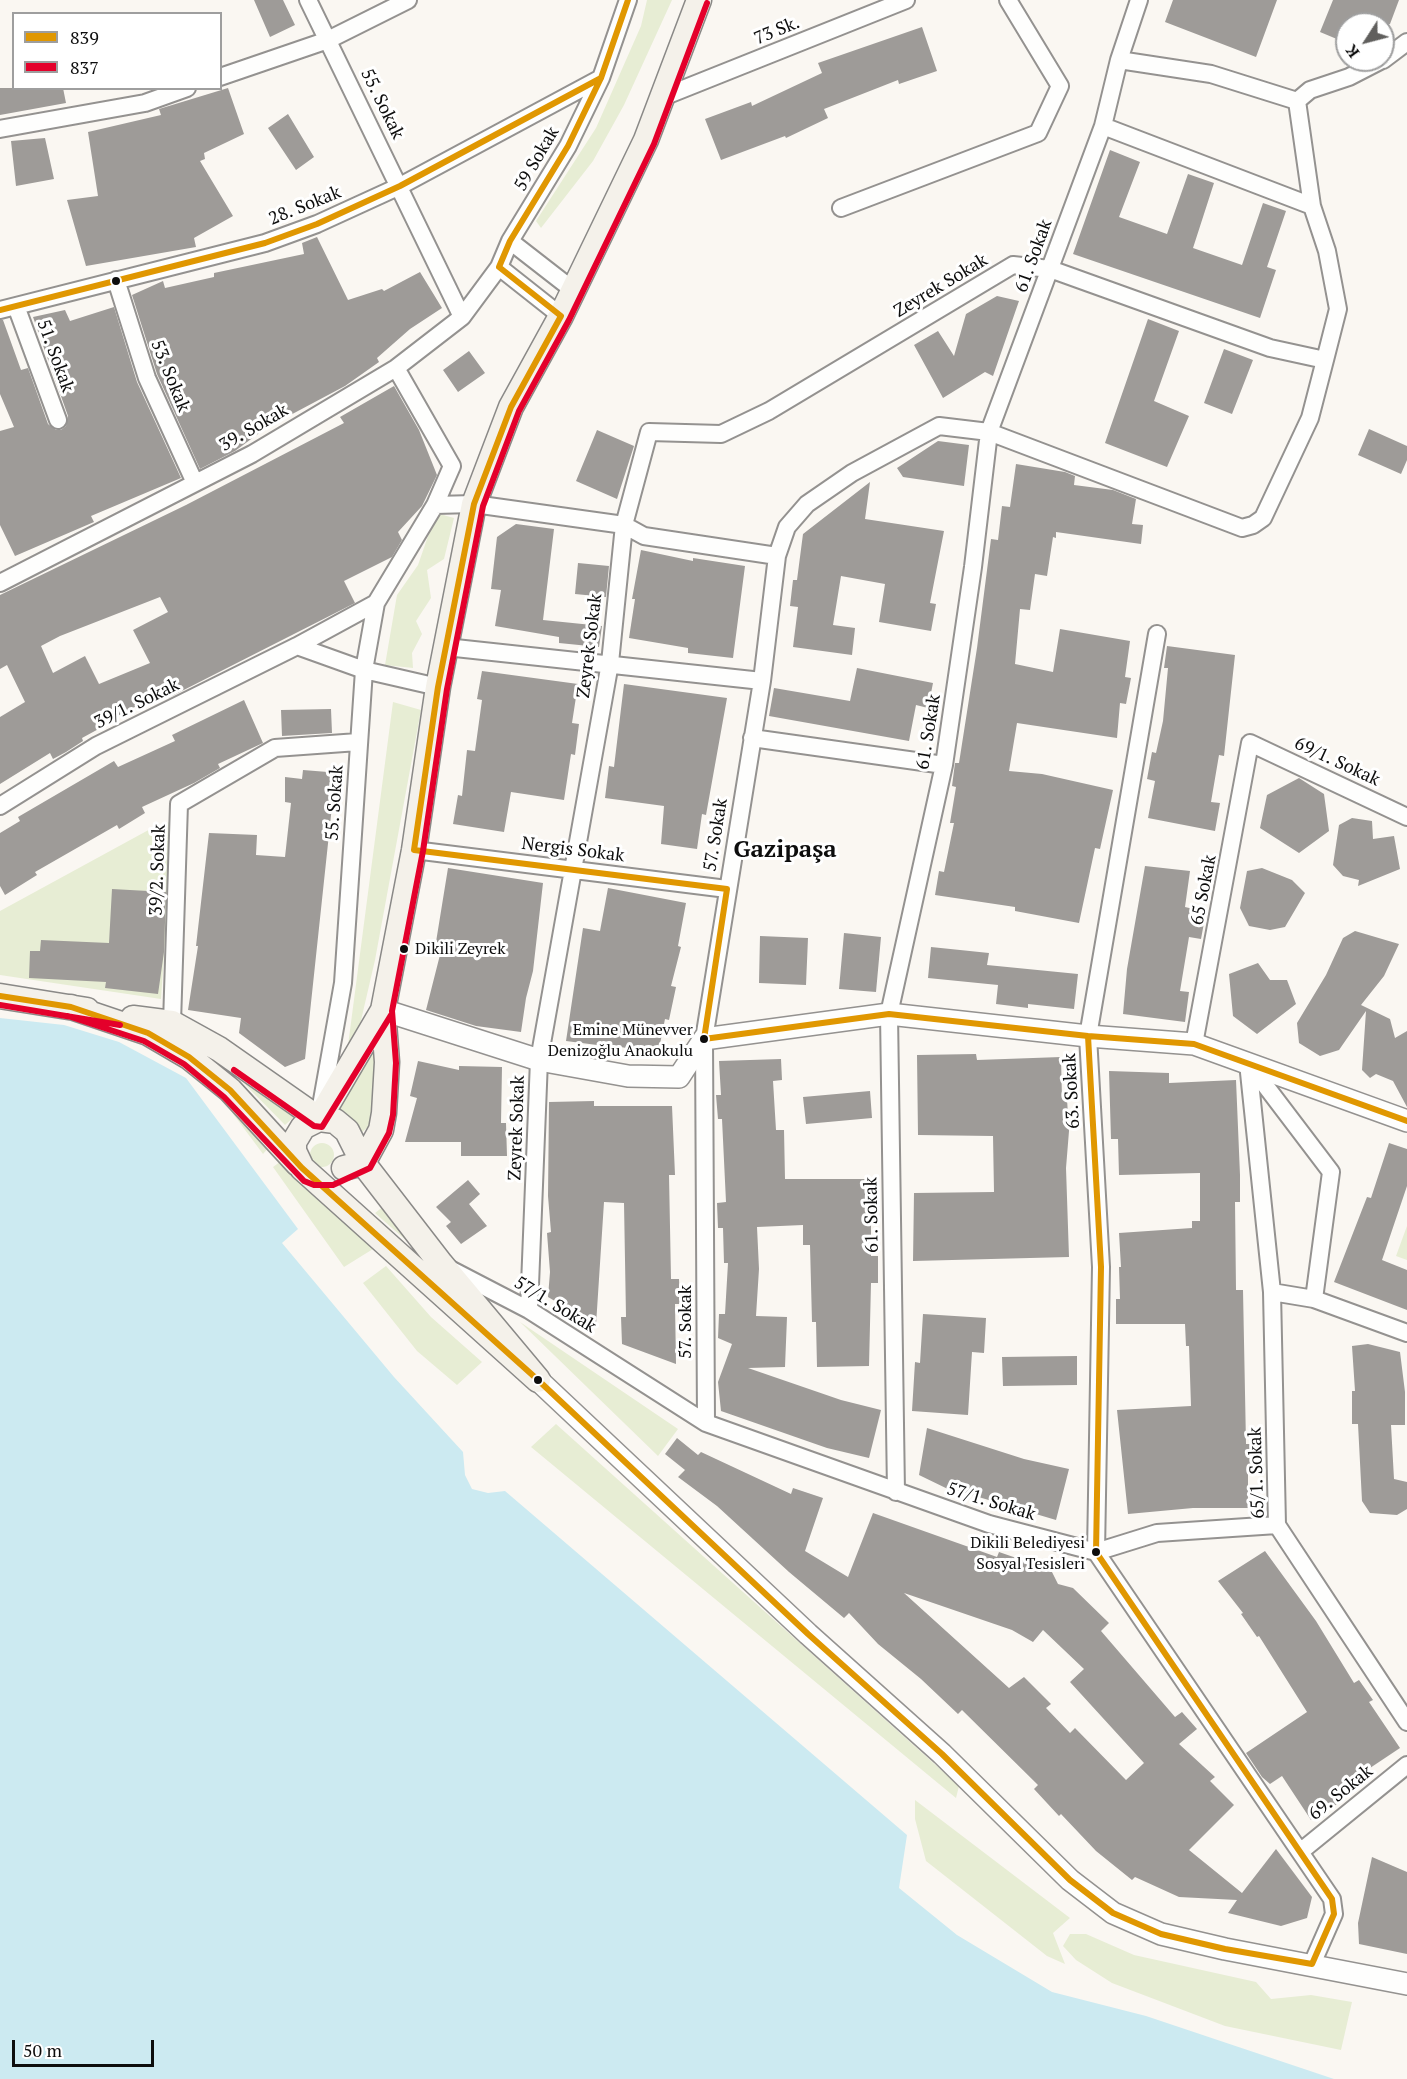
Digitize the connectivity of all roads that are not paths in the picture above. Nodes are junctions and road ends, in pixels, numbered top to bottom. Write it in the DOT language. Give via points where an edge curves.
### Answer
graph roads {
  1 [pos="308,0"];
  2 [pos="408,0"];
  3 [pos="617,0"];
  4 [pos="628,0"];
  5 [pos="699,0"];
  6 [pos="906,0"];
  7 [pos="1008,0"];
  8 [pos="1139,0"];
  9 [pos="878,6"];
  10 [pos="621,24"];
  11 [pos="328,40"];
  12 [pos="1119,60"];
  13 [pos="1359,72"];
  14 [pos="222,76"];
  15 [pos="601,78"];
  16 [pos="181,90"];
  17 [pos="663,97"];
  18 [pos="1297,101"];
  19 [pos="1103,126"];
  20 [pos="0,129"];
  21 [pos="400,186"];
  22 [pos="1312,206"];
  23 [pos="841,208"];
  24 [pos="510,241"];
  25 [pos="499,267"];
  26 [pos="1050,269"];
  27 [pos="116,280"];
  28 [pos="573,290"];
  29 [pos="8,308"];
  30 [pos="561,316"];
  31 [pos="462,317"];
  32 [pos="1325,360"];
  33 [pos="396,368"];
  34 [pos="58,420"];
  35 [pos="989,432"];
  36 [pos="195,483"];
  37 [pos="474,504"];
  38 [pos="435,505"];
  39 [pos="624,525"];
  40 [pos="777,556"];
  41 [pos="0,583"];
  42 [pos="376,603"];
  43 [pos="1157,634"];
  44 [pos="297,646"];
  45 [pos="446,647"];
  46 [pos="610,663"];
  47 [pos="364,670"];
  48 [pos="762,681"];
  49 [pos="438,687"];
  50 [pos="752,738"];
  51 [pos="358,742"];
  52 [pos="1250,743"];
  53 [pos="944,765"];
  54 [pos="0,806"];
  55 [pos="1407,817"];
  56 [pos="414,850"];
  57 [pos="573,870"];
  58 [pos="727,889"];
  59 [pos="0,996"];
  60 [pos="71,1007"];
  61 [pos="383,1010"];
  62 [pos="889,1014"];
  63 [pos="172,1023"];
  64 [pos="1088,1036"];
  65 [pos="704,1039"];
  66 [pos="1194,1044"];
  67 [pos="539,1060"];
  68 [pos="1248,1063"];
  69 [pos="319,1119"];
  70 [pos="1407,1121"];
  71 [pos="353,1166"];
  72 [pos="302,1168"];
  73 [pos="441,1264"];
  74 [pos="1272,1292"];
  75 [pos="1314,1299"];
  76 [pos="530,1310"];
  77 [pos="1407,1333"];
  78 [pos="538,1380"];
  79 [pos="706,1423"];
  80 [pos="896,1492"];
  81 [pos="1277,1525"];
  82 [pos="1096,1552"];
  83 [pos="1407,1722"];
  84 [pos="1407,1765"];
  85 [pos="1300,1852"];
  86 [pos="1312,1964"];
  87 [pos="1407,1984"];
  1 -- 11 [label="street, 55. Sokak"];
  2 -- 11 [label="street"];
  3 -- 10 [label="street"];
  4 -- 10 [label="street, 59 Sokak"];
  5 -- 17 [label="main road"];
  6 -- 9 [label="street, 73 Sk."];
  7 -- 23 [label="street" via="1060,86 1038,133"];
  8 -- 12 [label="street, 61. Sokak"];
  9 -- 17 [label="street, 73 Sk."];
  10 -- 15 [label="street, 59 Sokak"];
  11 -- 14 [label="street"];
  11 -- 21 [label="street, 55. Sokak"];
  12 -- 18 [label="street" via="1211,74"];
  12 -- 19 [label="street, 61. Sokak"];
  13 -- 18 [label="street" via="1310,90"];
  15 -- 21 [label="street, 28. Sokak"];
  15 -- 24 [label="street, 59 Sokak" via="568,147"];
  16 -- 20 [label="street" via="145,103"];
  17 -- 28 [label="main road" via="643,147"];
  18 -- 22 [label="street, 57. Sokak"];
  19 -- 22 [label="street"];
  19 -- 26 [label="street, 61. Sokak"];
  21 -- 27 [label="street, 28. Sokak" via="265,243"];
  21 -- 31 [label="street, 55. Sokak"];
  22 -- 32 [label="street, 57. Sokak" via="1327,251 1338,309"];
  24 -- 25 [label="street, 59 Sokak"];
  24 -- 28 [label="street"];
  25 -- 30 [label="street"];
  25 -- 31 [label="street, 39. Sokak"];
  26 -- 32 [label="street" via="1270,348"];
  26 -- 35 [label="street, 61. Sokak"];
  26 -- 39 [label="street, Zeyrek Sokak" via="1013,265 769,411 721,434 649,432"];
  27 -- 29 [label="street, 28. Sokak"];
  27 -- 36 [label="street, 53. Sokak" via="147,378"];
  28 -- 30 [label="main road"];
  29 -- 34 [label="street, 51. Sokak"];
  30 -- 37 [label="main road" via="511,407"];
  31 -- 33 [label="street, 39. Sokak"];
  32 -- 35 [label="street, 57. Sokak" via="1310,418 1263,518 1242,528"];
  33 -- 36 [label="street, 39. Sokak" via="252,454"];
  33 -- 38 [label="street, 55. Sokak" via="452,466"];
  35 -- 40 [label="street, 57. Sokak" via="939,426 852,473 807,504 788,527"];
  35 -- 53 [label="street, 61. Sokak"];
  36 -- 41 [label="street, 39. Sokak"];
  37 -- 38 [label="street"];
  37 -- 39 [label="street"];
  37 -- 45 [label="main road"];
  38 -- 42 [label="street, 55. Sokak"];
  39 -- 40 [label="street" via="644,536"];
  39 -- 46 [label="street, Zeyrek Sokak"];
  40 -- 48 [label="street, 57. Sokak"];
  42 -- 44 [label="street, 39/1. Sokak"];
  42 -- 47 [label="street, 55. Sokak"];
  43 -- 64 [label="street, 63. Sokak"];
  44 -- 47 [label="street"];
  44 -- 54 [label="street, 39/1. Sokak" via="96,746"];
  45 -- 46 [label="street"];
  45 -- 49 [label="main road"];
  46 -- 48 [label="street"];
  46 -- 57 [label="street, Zeyrek Sokak"];
  47 -- 49 [label="street"];
  47 -- 51 [label="street, 55. Sokak"];
  48 -- 50 [label="street, 57. Sokak"];
  49 -- 56 [label="main road"];
  50 -- 53 [label="street"];
  50 -- 58 [label="street, 57. Sokak"];
  51 -- 63 [label="street, 39/2. Sokak" via="276,748 179,804"];
  51 -- 69 [label="street, 55. Sokak" via="343,982"];
  52 -- 55 [label="street, 69/1. Sokak"];
  52 -- 66 [label="street, 65 Sokak"];
  53 -- 62 [label="street, 61. Sokak"];
  56 -- 57 [label="street, Nergis Sokak"];
  56 -- 61 [label="main road"];
  57 -- 58 [label="street, Nergis Sokak"];
  57 -- 67 [label="street, Zeyrek Sokak"];
  58 -- 65 [label="street, 57. Sokak"];
  59 -- 60 [label="main road"];
  60 -- 63 [label="main road"];
  60 -- 72 [label="main road" via="148,1033 189,1057 230,1089"];
  61 -- 67 [label="street"];
  61 -- 69 [label="main road"];
  61 -- 71 [label="main road" via="387,1062 381,1130"];
  62 -- 64 [label="street"];
  62 -- 65 [label="street"];
  62 -- 80 [label="street, 61. Sokak"];
  63 -- 69 [label="main road" via="219,1049"];
  64 -- 66 [label="street"];
  64 -- 82 [label="street, 63. Sokak" via="1101,1267"];
  65 -- 67 [label="street" via="679,1077 628,1076"];
  65 -- 79 [label="street, 57. Sokak"];
  66 -- 68 [label="street"];
  67 -- 76 [label="street, Zeyrek Sokak"];
  68 -- 70 [label="street"];
  68 -- 74 [label="street, 65/1. Sokak"];
  68 -- 75 [label="street" via="1331,1172"];
  69 -- 71 [label="main road" via="341,1125 351,1141"];
  69 -- 72 [label="main road" via="303,1126 297,1134 294,1151"];
  71 -- 72 [label="main road" via="323,1177"];
  71 -- 73 [label="main road"];
  72 -- 78 [label="main road"];
  73 -- 76 [label="street, 57/1. Sokak"];
  73 -- 78 [label="main road"];
  74 -- 75 [label="street"];
  74 -- 81 [label="street, 65/1. Sokak"];
  75 -- 77 [label="street"];
  76 -- 79 [label="street, 57/1. Sokak"];
  78 -- 86 [label="street" via="942,1754 1062,1873 1113,1913 1161,1934"];
  79 -- 80 [label="street, 57/1. Sokak"];
  80 -- 82 [label="street, 57/1. Sokak" via="989,1524"];
  81 -- 82 [label="street" via="1157,1533"];
  81 -- 83 [label="street, 65/1. Sokak"];
  82 -- 85 [label="street"];
  84 -- 85 [label="street, 69. Sokak"];
  85 -- 86 [label="street" via="1332,1899 1334,1914"];
  86 -- 87 [label="street"];
}
